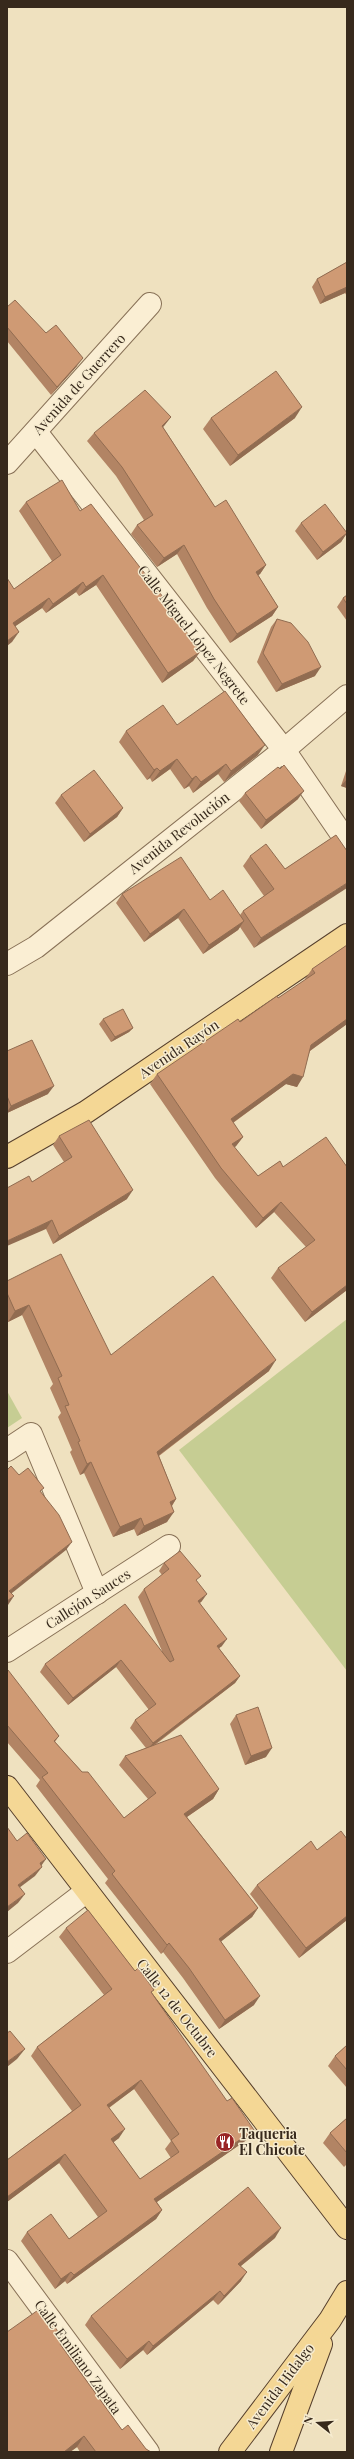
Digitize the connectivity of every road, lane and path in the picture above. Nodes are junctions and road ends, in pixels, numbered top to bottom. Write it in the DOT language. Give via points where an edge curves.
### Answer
graph roads {
  1 [pos="150,304"];
  2 [pos="36,432"];
  3 [pos="7,463"];
  4 [pos="347,696"];
  5 [pos="284,750"];
  6 [pos="347,842"];
  7 [pos="347,935"];
  8 [pos="7,964"];
  9 [pos="7,1157"];
  10 [pos="7,1450"];
  11 [pos="169,1546"];
  12 [pos="97,1593"];
  13 [pos="7,1651"];
  14 [pos="7,1787"];
  15 [pos="87,1891"];
  16 [pos="7,1952"];
  17 [pos="347,2228"];
  18 [pos="7,2261"];
  19 [pos="347,2292"];
  20 [pos="330,2320"];
  21 [pos="148,2452"];
  22 [pos="230,2452"];
  23 [pos="280,2452"];
  1 -- 2 [label="street, Avenida de Guerrero"];
  2 -- 3 [label="street, Avenida de Guerrero"];
  2 -- 5 [label="street, Calle Miguel López Negrete"];
  4 -- 5 [label="street, Avenida Revolución"];
  5 -- 6 [label="street, Calle Miguel López Negrete"];
  5 -- 8 [label="street, Avenida Revolución" via="36,947"];
  7 -- 9 [label="main road, Avenida Rayón" via="86,1112"];
  10 -- 12 [label="street" via="31,1434"];
  11 -- 12 [label="street, Callejón Sauces"];
  12 -- 13 [label="street, Callejón Sauces"];
  14 -- 15 [label="main road, Calle 12 de Octubre"];
  15 -- 16 [label="street"];
  15 -- 17 [label="main road, Calle 12 de Octubre"];
  18 -- 21 [label="street, Calle Emiliano Zapata"];
  19 -- 20 [label="main road, Avenida Hidalgo"];
  20 -- 22 [label="main road, Avenida Hidalgo"];
  20 -- 23 [label="main road, Avenida Hidalgo"];
}
